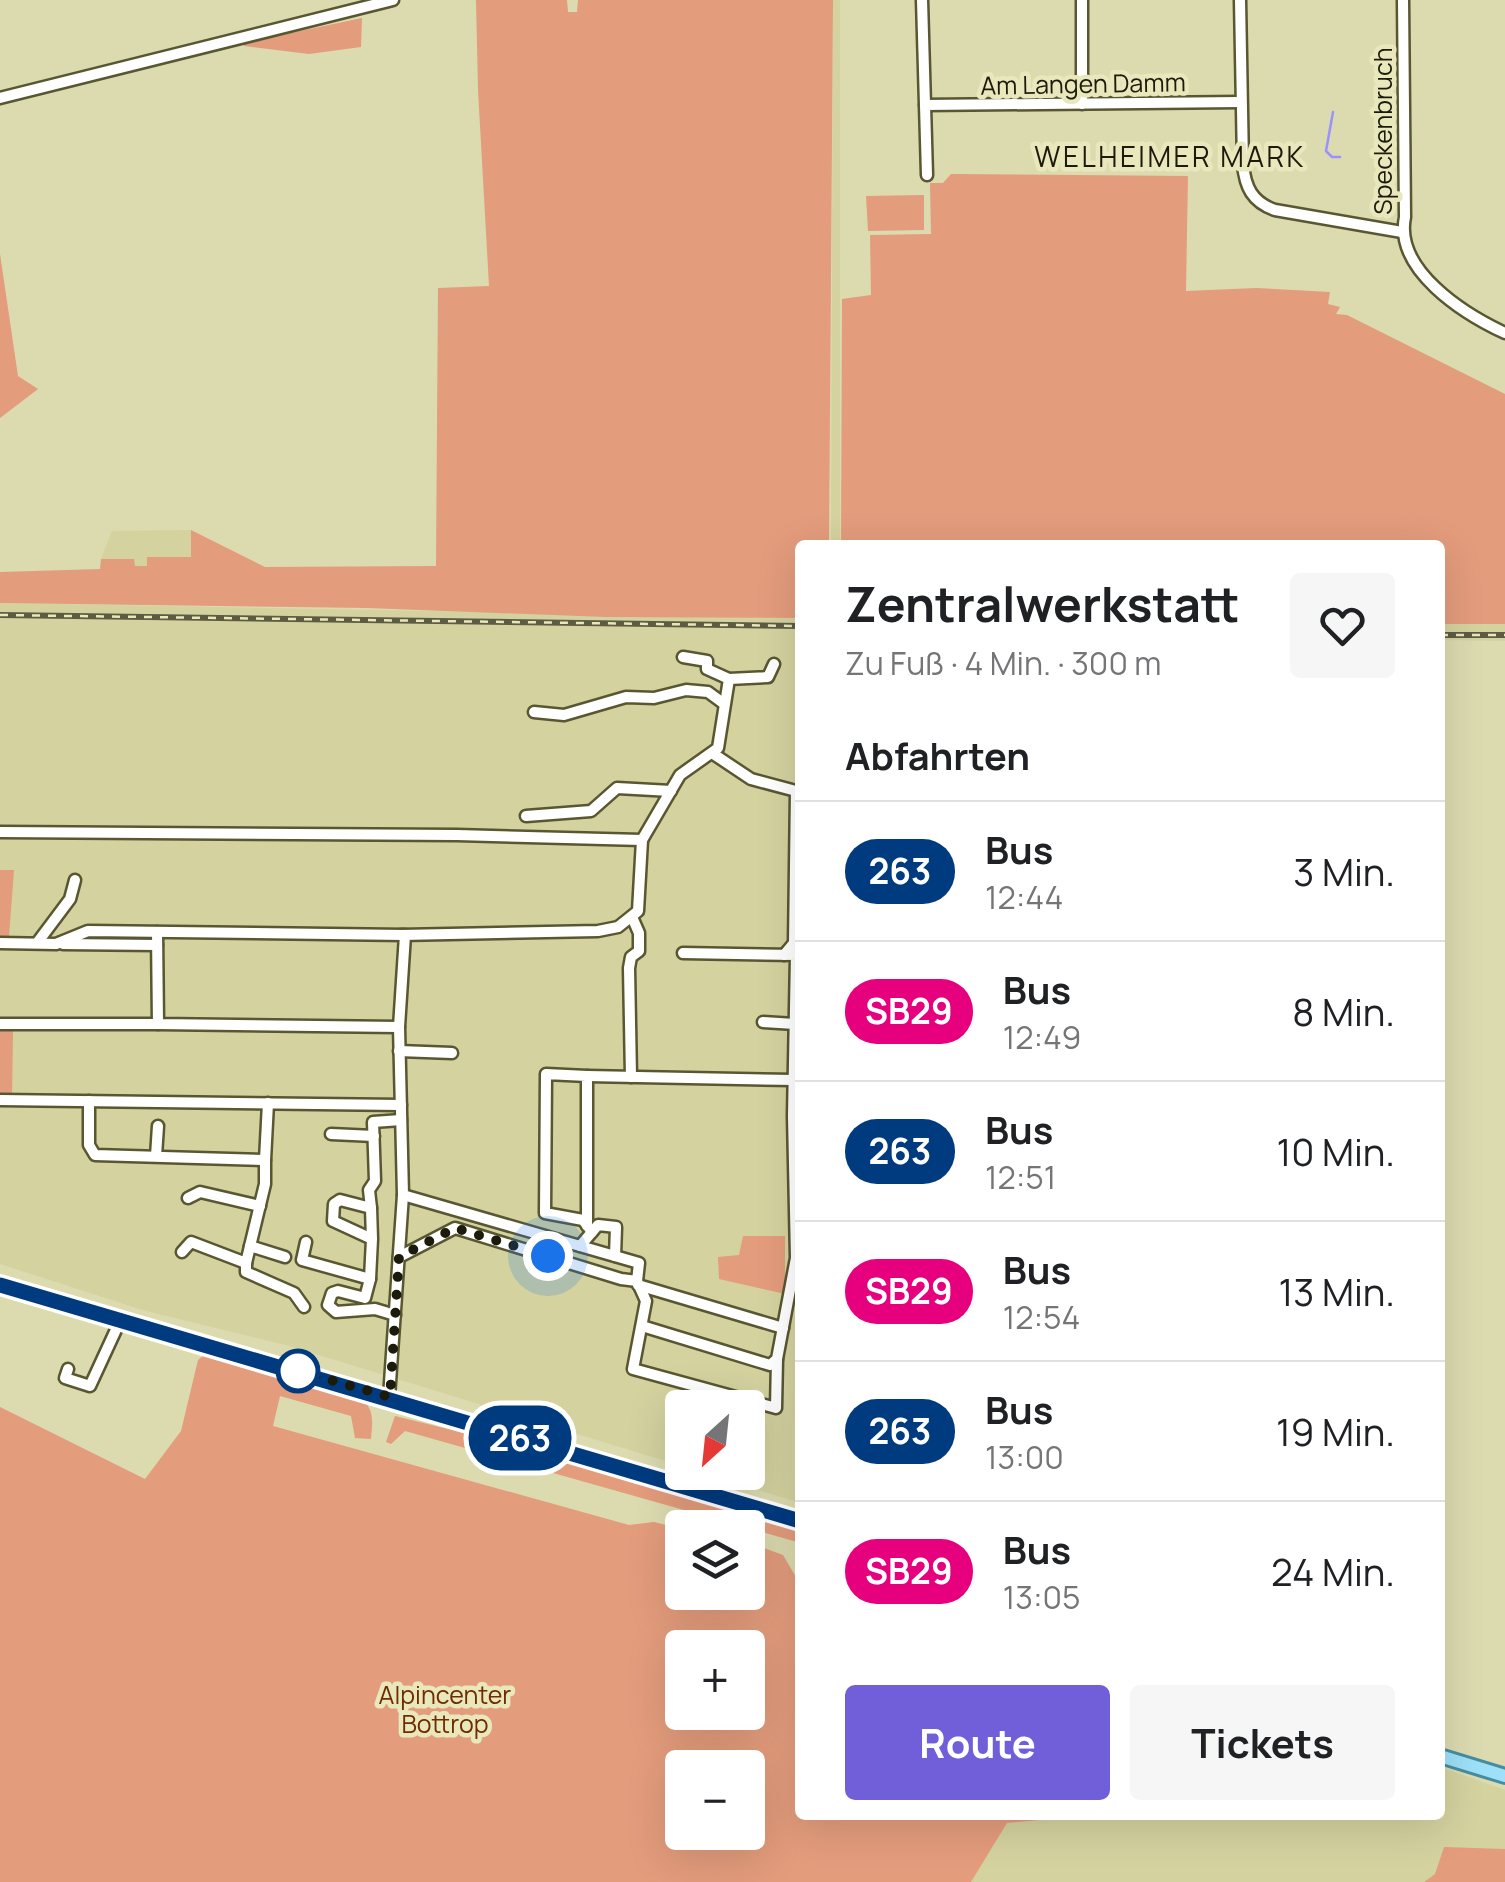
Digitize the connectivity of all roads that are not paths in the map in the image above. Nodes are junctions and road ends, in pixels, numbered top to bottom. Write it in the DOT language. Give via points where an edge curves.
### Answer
graph roads {
  1 [pos="393,0"];
  2 [pos="922,0"];
  3 [pos="1082,0"];
  4 [pos="1240,0"];
  5 [pos="1403,0"];
  6 [pos="0,98"];
  7 [pos="1241,102"];
  8 [pos="1082,104"];
  9 [pos="925,106"];
  10 [pos="927,175"];
  11 [pos="1402,232"];
  12 [pos="1505,333"];
  13 [pos="682,656"];
  14 [pos="774,664"];
  15 [pos="728,679"];
  16 [pos="723,702"];
  17 [pos="534,712"];
  18 [pos="712,753"];
  19 [pos="671,791"];
  20 [pos="795,791"];
  21 [pos="526,816"];
  22 [pos="0,832"];
  23 [pos="642,840"];
  24 [pos="795,868"];
  25 [pos="75,880"];
  26 [pos="632,917"];
  27 [pos="157,932"];
  28 [pos="397,935"];
  29 [pos="0,943"];
  30 [pos="37,943"];
  31 [pos="56,944"];
  32 [pos="157,945"];
  33 [pos="684,953"];
  34 [pos="784,955"];
  35 [pos="795,955"];
  36 [pos="763,1022"];
  37 [pos="0,1024"];
  38 [pos="158,1024"];
  39 [pos="795,1024"];
  40 [pos="399,1027"];
  41 [pos="400,1051"];
  42 [pos="452,1053"];
  43 [pos="587,1076"];
  44 [pos="631,1077"];
  45 [pos="794,1080"];
  46 [pos="0,1100"];
  47 [pos="89,1101"];
  48 [pos="268,1103"];
  49 [pos="401,1105"];
  50 [pos="401,1120"];
  51 [pos="795,1124"];
  52 [pos="158,1126"];
  53 [pos="331,1134"];
  54 [pos="374,1136"];
  55 [pos="156,1156"];
  56 [pos="265,1160"];
  57 [pos="403,1195"];
  58 [pos="188,1198"];
  59 [pos="260,1206"];
  60 [pos="371,1208"];
  61 [pos="590,1229"];
  62 [pos="372,1239"];
  63 [pos="306,1242"];
  64 [pos="250,1246"];
  65 [pos="580,1246"];
  66 [pos="182,1252"];
  67 [pos="615,1256"];
  68 [pos="286,1257"];
  69 [pos="399,1257"];
  70 [pos="246,1263"];
  71 [pos="370,1279"];
  72 [pos="638,1283"];
  73 [pos="0,1284"];
  74 [pos="794,1305"];
  75 [pos="304,1307"];
  76 [pos="394,1315"];
  77 [pos="120,1321"];
  78 [pos="642,1326"];
  79 [pos="783,1328"];
  80 [pos="776,1359"];
  81 [pos="68,1369"];
  82 [pos="390,1397"];
  83 [pos="795,1518"];
  84 [pos="1445,1758"];
  85 [pos="1505,1776"];
  1 -- 6 [label="street"];
  2 -- 9 [label="street"];
  3 -- 8 [label="street"];
  4 -- 7 [label="street"];
  5 -- 11 [label="street, Speckenbruch"];
  7 -- 8 [label="street, Am Langen Damm"];
  7 -- 11 [label="street" via="1245,180 1255,199 1275,210"];
  8 -- 9 [label="street, Am Langen Damm"];
  9 -- 10 [label="street"];
  11 -- 12 [label="street, Speckenbruch" via="1434,288"];
  13 -- 15 [label="street" via="707,661 706,669"];
  14 -- 15 [label="street" via="768,677"];
  15 -- 16 [label="street"];
  16 -- 17 [label="street" via="686,690 564,714"];
  16 -- 18 [label="street"];
  18 -- 19 [label="street"];
  18 -- 20 [label="street" via="751,779"];
  19 -- 21 [label="street" via="618,788 590,811"];
  19 -- 23 [label="street"];
  22 -- 23 [label="street"];
  23 -- 26 [label="street" via="638,911"];
  24 -- 34 [label="street" via="794,944"];
  25 -- 30 [label="street" via="70,899"];
  26 -- 28 [label="street" via="598,932"];
  26 -- 44 [label="street" via="640,933 629,968"];
  27 -- 28 [label="street"];
  27 -- 31 [label="street" via="88,931"];
  27 -- 32 [label="street"];
  28 -- 40 [label="street" via="405,935"];
  29 -- 30 [label="street"];
  30 -- 31 [label="street"];
  31 -- 32 [label="street"];
  32 -- 38 [label="street"];
  33 -- 34 [label="street"];
  34 -- 35 [label="street"];
  36 -- 39 [label="street"];
  37 -- 38 [label="street"];
  38 -- 40 [label="street"];
  39 -- 45 [label="street"];
  40 -- 41 [label="street"];
  41 -- 42 [label="street"];
  41 -- 49 [label="street"];
  43 -- 44 [label="street"];
  43 -- 61 [label="street"];
  43 -- 61 [label="street" via="546,1074 545,1213 583,1220"];
  44 -- 45 [label="street"];
  45 -- 51 [label="street"];
  46 -- 47 [label="street"];
  47 -- 48 [label="street"];
  47 -- 55 [label="street" via="95,1155"];
  48 -- 49 [label="street"];
  48 -- 56 [label="street"];
  49 -- 50 [label="street"];
  50 -- 54 [label="street" via="374,1122"];
  50 -- 57 [label="street"];
  52 -- 55 [label="street"];
  53 -- 54 [label="street"];
  54 -- 60 [label="street"];
  55 -- 56 [label="street"];
  56 -- 59 [label="street"];
  57 -- 65 [label="street"];
  57 -- 69 [label="street"];
  58 -- 59 [label="street" via="200,1192"];
  59 -- 64 [label="street"];
  60 -- 62 [label="street"];
  60 -- 62 [label="street" via="340,1200 332,1214 333,1221"];
  61 -- 65 [label="street"];
  61 -- 67 [label="street" via="616,1227"];
  62 -- 71 [label="street"];
  63 -- 71 [label="street" via="302,1260"];
  64 -- 68 [label="street"];
  64 -- 70 [label="street"];
  65 -- 67 [label="street"];
  66 -- 70 [label="street" via="191,1242"];
  67 -- 72 [label="street" via="639,1263"];
  69 -- 72 [label="street" via="455,1228"];
  69 -- 76 [label="street"];
  70 -- 75 [label="street" via="246,1272 294,1293"];
  71 -- 76 [label="street" via="365,1298 332,1292 328,1306"];
  72 -- 78 [label="street" via="646,1301"];
  72 -- 79 [label="street"];
  73 -- 77 [label="main road"];
  74 -- 79 [label="street"];
  76 -- 82 [label="street"];
  77 -- 81 [label="street" via="90,1386 65,1378"];
  77 -- 82 [label="main road"];
  78 -- 80 [label="street" via="770,1365"];
  78 -- 80 [label="street" via="633,1369 776,1408"];
  79 -- 80 [label="street"];
  82 -- 83 [label="main road"];
  84 -- 85 [label="main road"];
}
